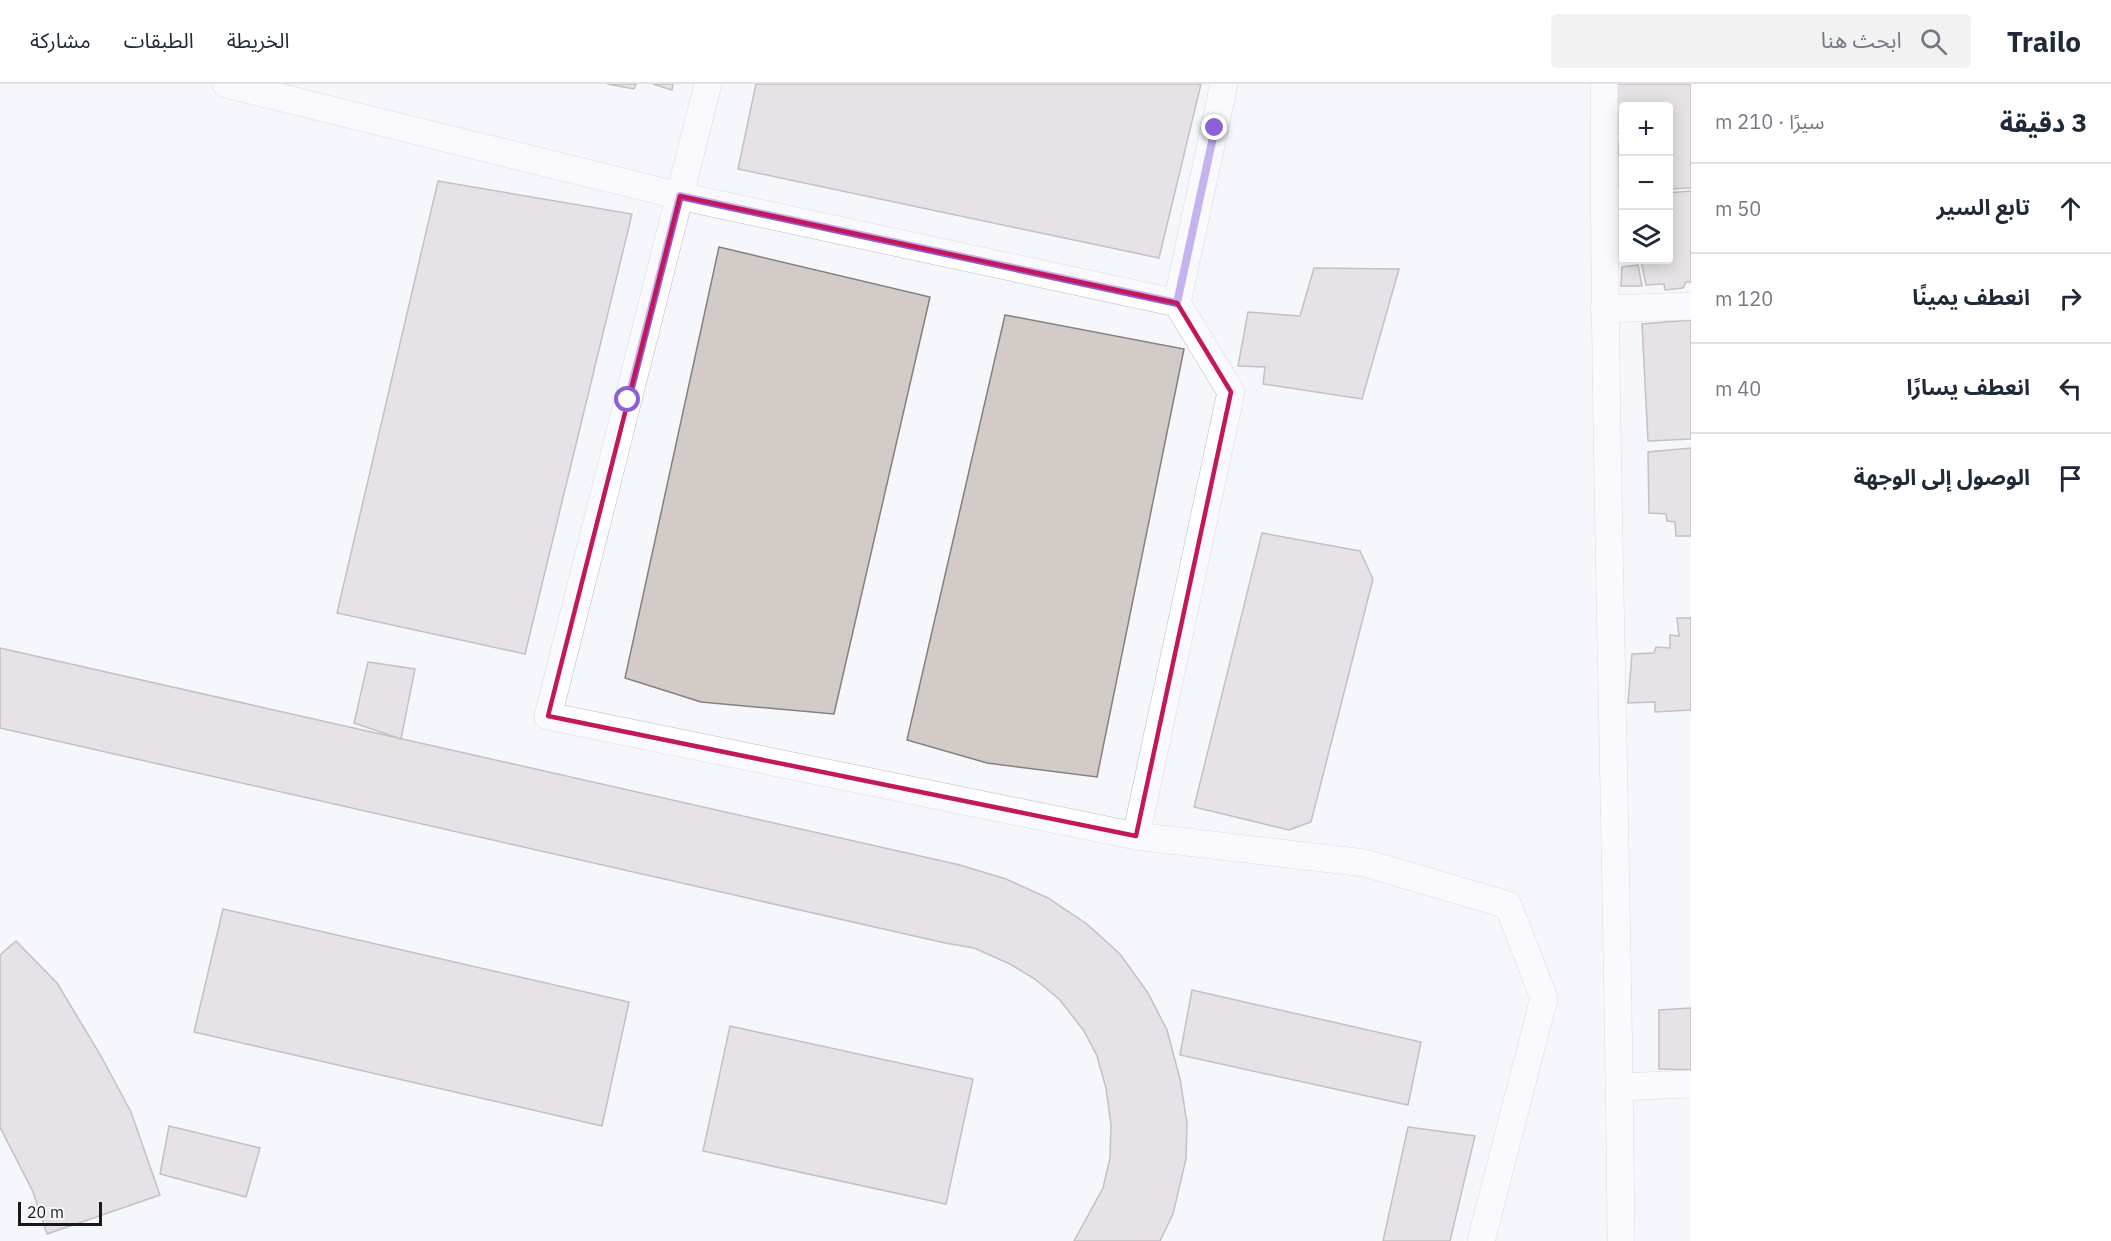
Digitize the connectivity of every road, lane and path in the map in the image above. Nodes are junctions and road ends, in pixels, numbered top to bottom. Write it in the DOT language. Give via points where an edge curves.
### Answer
graph roads {
  1 [pos="226,84"];
  2 [pos="708,84"];
  3 [pos="1224,84"];
  4 [pos="1605,84"];
  5 [pos="680,196"];
  6 [pos="1177,303"];
  7 [pos="1691,306"];
  8 [pos="1604,309"];
  9 [pos="1136,836"];
  10 [pos="1691,1084"];
  11 [pos="1620,1087"];
  12 [pos="1481,1241"];
  13 [pos="1621,1241"];
  1 -- 5 [label="street"];
  2 -- 5 [label="street"];
  3 -- 6 [label="street"];
  4 -- 8 [label="street"];
  5 -- 6 [label="street"];
  5 -- 9 [label="street" via="548,716"];
  6 -- 9 [label="street" via="1231,392"];
  7 -- 8 [label="street"];
  8 -- 11 [label="street"];
  9 -- 12 [label="street" via="1365,863 1508,905 1544,998"];
  10 -- 11 [label="street"];
  11 -- 13 [label="street"];
}
